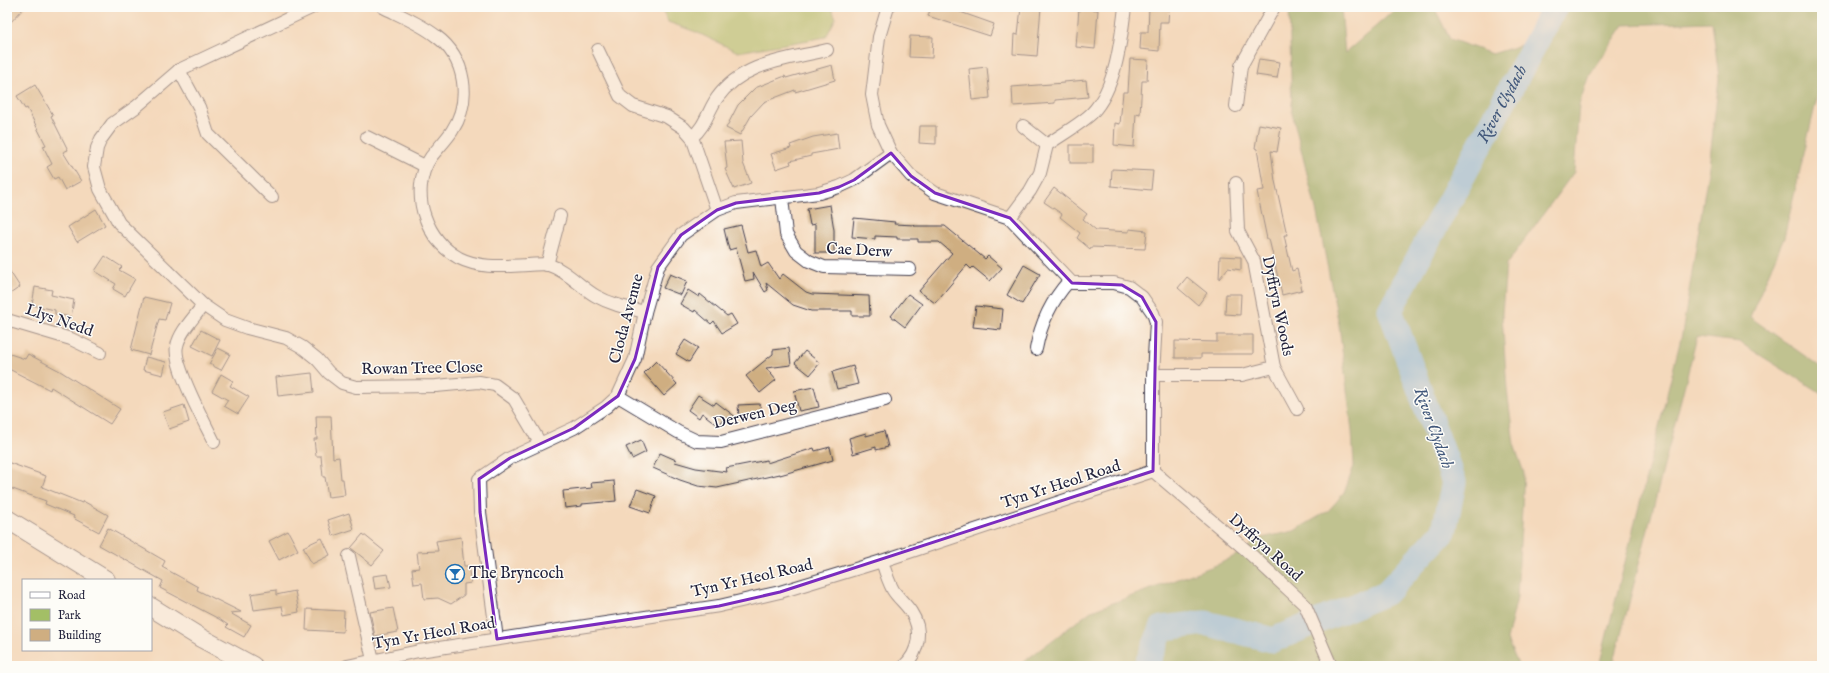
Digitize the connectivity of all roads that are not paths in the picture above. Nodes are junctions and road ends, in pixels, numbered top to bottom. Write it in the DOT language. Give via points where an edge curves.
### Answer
graph roads {
  1 [pos="313,7"];
  2 [pos="383,7"];
  3 [pos="888,7"];
  4 [pos="1124,7"];
  5 [pos="1274,7"];
  6 [pos="598,50"];
  7 [pos="827,50"];
  8 [pos="179,70"];
  9 [pos="1236,106"];
  10 [pos="1023,126"];
  11 [pos="367,137"];
  12 [pos="692,137"];
  13 [pos="1047,145"];
  14 [pos="891,153"];
  15 [pos="425,166"];
  16 [pos="1236,183"];
  17 [pos="272,197"];
  18 [pos="782,198"];
  19 [pos="717,210"];
  20 [pos="560,216"];
  21 [pos="1010,218"];
  22 [pos="548,264"];
  23 [pos="910,269"];
  24 [pos="1070,281"];
  25 [pos="203,305"];
  26 [pos="645,312"];
  27 [pos="7,320"];
  28 [pos="1036,349"];
  29 [pos="100,353"];
  30 [pos="1274,367"];
  31 [pos="1153,375"];
  32 [pos="618,396"];
  33 [pos="885,400"];
  34 [pos="1297,409"];
  35 [pos="214,442"];
  36 [pos="540,443"];
  37 [pos="1153,471"];
  38 [pos="7,520"];
  39 [pos="349,556"];
  40 [pos="882,561"];
  41 [pos="104,579"];
  42 [pos="152,608"];
  43 [pos="497,639"];
  44 [pos="373,660"];
  45 [pos="253,666"];
  46 [pos="347,666"];
  47 [pos="904,666"];
  48 [pos="1331,666"];
  1 -- 8 [label="street, Rowan Tree Close"];
  2 -- 15 [label="street" via="437,36 452,53 462,74 464,98 457,122"];
  3 -- 14 [label="street" via="879,37 872,95 878,125"];
  4 -- 13 [label="street" via="1122,32 1109,87 1092,113"];
  5 -- 9 [label="street" via="1242,66"];
  6 -- 12 [label="street" via="620,96 633,106 667,117 684,128"];
  7 -- 12 [label="street" via="753,68 738,77 717,98 699,132"];
  8 -- 17 [label="street" via="199,108 208,134"];
  8 -- 25 [label="street, Rowan Tree Close" via="112,124 100,139 94,167 100,189 119,223"];
  10 -- 13 [label="street"];
  11 -- 15 [label="street"];
  12 -- 19 [label="street"];
  13 -- 21 [label="street" via="1040,173 1030,192"];
  14 -- 18 [label="street, Cloda Avenue" via="854,180 839,187 819,193"];
  14 -- 21 [label="street" via="910,176 935,193"];
  15 -- 22 [label="street" via="421,189 423,213 433,234 449,251 459,258 481,266"];
  16 -- 30 [label="street, Dyffryn Woods" via="1238,231 1254,261"];
  18 -- 19 [label="street, Cloda Avenue" via="736,203"];
  18 -- 23 [label="street, Cae Derw" via="786,234 796,251 809,261 824,267"];
  19 -- 26 [label="street, Cloda Avenue" via="681,235 658,267"];
  20 -- 22 [label="street"];
  21 -- 24 [label="street"];
  22 -- 26 [label="street" via="568,275 595,296 614,305"];
  24 -- 28 [label="street" via="1045,315"];
  24 -- 31 [label="street" via="1081,284 1122,284 1142,297 1156,322"];
  25 -- 35 [label="street" via="178,341 176,352 179,367"];
  25 -- 36 [label="street, Rowan Tree Close" via="225,320 286,338 317,359 335,379 349,386 436,386 479,382 495,385 514,399"];
  26 -- 32 [label="street, Cloda Avenue" via="635,360"];
  27 -- 29 [label="street, Llys Nedd" via="71,339"];
  30 -- 31 [label="street, Dyffryn Woods" via="1242,375"];
  30 -- 34 [label="street, Dyffryn Woods"];
  31 -- 37 [label="street"];
  32 -- 33 [label="street, Derwen Deg" via="697,441 721,442"];
  32 -- 36 [label="street, Cloda Avenue" via="574,428"];
  36 -- 43 [label="street, Cloda Avenue" via="510,458 479,479 480,512"];
  37 -- 40 [label="street, Tyn Yr Heol Road"];
  37 -- 48 [label="street, Dyffryn Road" via="1246,550 1305,605"];
  38 -- 41 [label="street"];
  39 -- 44 [label="street"];
  40 -- 43 [label="street, Tyn Yr Heol Road" via="780,592 719,606"];
  40 -- 47 [label="street" via="886,577 894,592 911,612 917,625 916,648"];
  42 -- 45 [label="street"];
  43 -- 44 [label="street, Tyn Yr Heol Road"];
  44 -- 46 [label="street, Tyn Yr Heol Road"];
}
